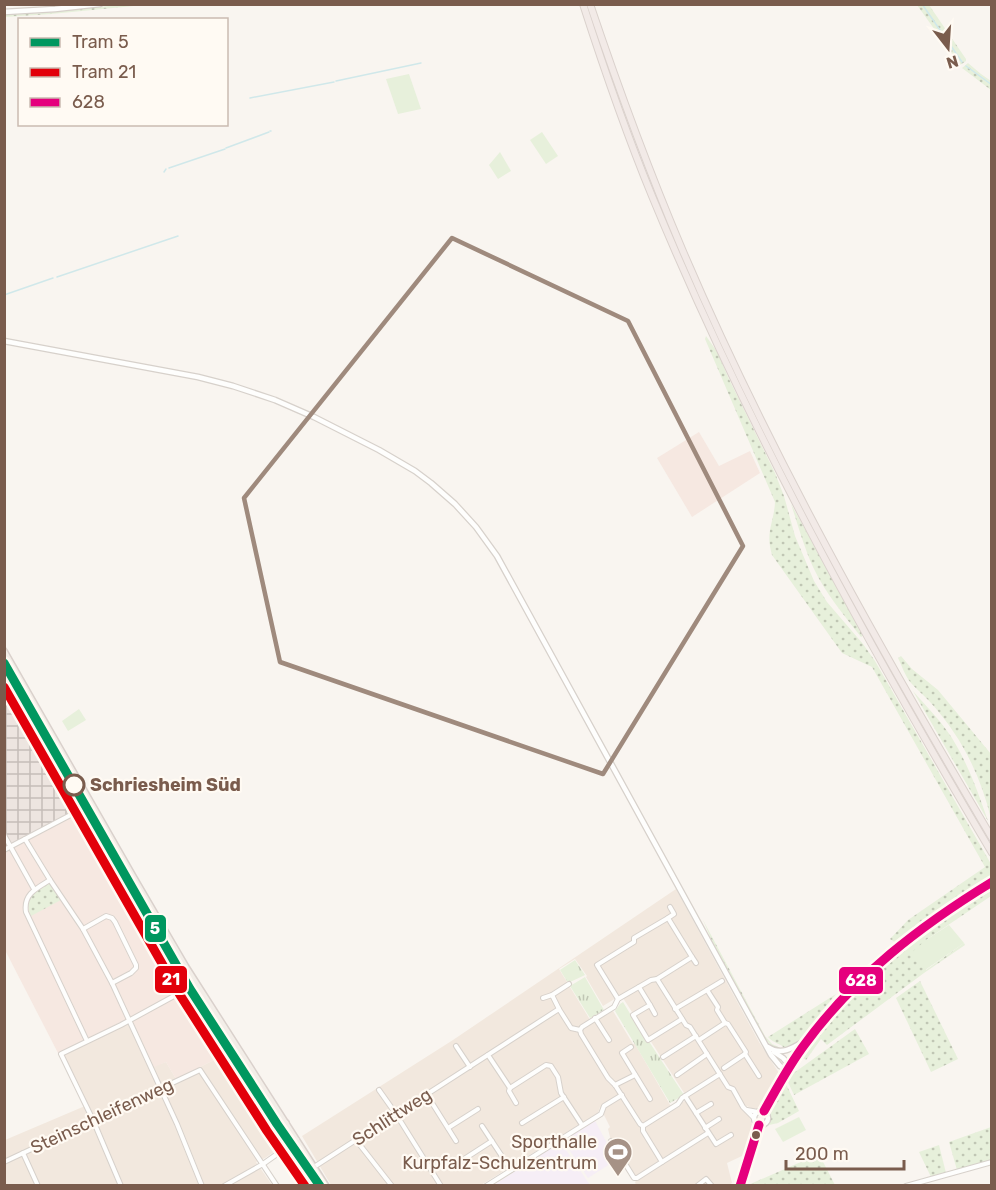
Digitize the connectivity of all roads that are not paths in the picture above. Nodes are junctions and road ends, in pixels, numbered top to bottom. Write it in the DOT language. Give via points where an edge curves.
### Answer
graph roads {
  1 [pos="100,4"];
  2 [pos="583,4"];
  3 [pos="590,4"];
  4 [pos="4,12"];
  5 [pos="4,341"];
  6 [pos="4,651"];
  7 [pos="4,677"];
  8 [pos="4,835"];
  9 [pos="992,838"];
  10 [pos="26,839"];
  11 [pos="11,847"];
  12 [pos="4,850"];
  13 [pos="992,853"];
  14 [pos="50,880"];
  15 [pos="992,882"];
  16 [pos="34,889"];
  17 [pos="670,907"];
  18 [pos="668,918"];
  19 [pos="83,929"];
  20 [pos="692,957"];
  21 [pos="696,963"];
  22 [pos="186,967"];
  23 [pos="657,979"];
  24 [pos="722,981"];
  25 [pos="112,983"];
  26 [pos="196,984"];
  27 [pos="568,984"];
  28 [pos="181,987"];
  29 [pos="639,987"];
  30 [pos="707,990"];
  31 [pos="552,995"];
  32 [pos="172,998"];
  33 [pos="543,998"];
  34 [pos="618,999"];
  35 [pos="650,1005"];
  36 [pos="559,1009"];
  37 [pos="675,1009"];
  38 [pos="655,1014"];
  39 [pos="596,1018"];
  40 [pos="682,1019"];
  41 [pos="130,1020"];
  42 [pos="725,1023"];
  43 [pos="580,1030"];
  44 [pos="697,1038"];
  45 [pos="808,1039"];
  46 [pos="609,1040"];
  47 [pos="87,1041"];
  48 [pos="456,1046"];
  49 [pos="631,1047"];
  50 [pos="767,1047"];
  51 [pos="774,1052"];
  52 [pos="707,1054"];
  53 [pos="745,1054"];
  54 [pos="488,1055"];
  55 [pos="663,1057"];
  56 [pos="470,1067"];
  57 [pos="724,1068"];
  58 [pos="788,1068"];
  59 [pos="720,1074"];
  60 [pos="635,1075"];
  61 [pos="677,1075"];
  62 [pos="759,1076"];
  63 [pos="615,1085"];
  64 [pos="161,1088"];
  65 [pos="510,1088"];
  66 [pos="379,1090"];
  67 [pos="427,1095"];
  68 [pos="622,1095"];
  69 [pos="685,1096"];
  70 [pos="564,1097"];
  71 [pos="650,1099"];
  72 [pos="516,1103"];
  73 [pos="711,1104"];
  74 [pos="478,1109"];
  75 [pos="746,1110"];
  76 [pos="758,1112"];
  77 [pos="764,1112"];
  78 [pos="696,1113"];
  79 [pos="396,1114"];
  80 [pos="754,1118"];
  81 [pos="719,1119"];
  82 [pos="93,1120"];
  83 [pos="286,1122"];
  84 [pos="522,1123"];
  85 [pos="582,1125"];
  86 [pos="759,1125"];
  87 [pos="482,1126"];
  88 [pos="643,1126"];
  89 [pos="448,1128"];
  90 [pos="705,1128"];
  91 [pos="708,1133"];
  92 [pos="732,1134"];
  93 [pos="297,1140"];
  94 [pos="356,1140"];
  95 [pos="456,1141"];
  96 [pos="492,1141"];
  97 [pos="611,1141"];
  98 [pos="286,1148"];
  99 [pos="23,1153"];
  100 [pos="461,1161"];
  101 [pos="4,1162"];
  102 [pos="662,1162"];
  103 [pos="992,1162"];
  104 [pos="263,1164"];
  105 [pos="314,1167"];
  106 [pos="511,1170"];
  107 [pos="38,1185"];
  108 [pos="121,1185"];
  109 [pos="202,1185"];
  110 [pos="224,1185"];
  111 [pos="277,1185"];
  112 [pos="326,1185"];
  113 [pos="392,1185"];
  114 [pos="441,1185"];
  115 [pos="486,1185"];
  116 [pos="697,1185"];
  117 [pos="712,1185"];
  118 [pos="740,1185"];
  119 [pos="906,1185"];
  1 -- 4 [label="street"];
  2 -- 13 [label="highway" via="652,195 735,384 898,694"];
  3 -- 9 [label="highway" via="632,124 683,250 763,424 840,573"];
  5 -- 50 [label="street" via="198,377 275,400 399,460 455,504 487,541 512,581"];
  6 -- 22 [label="main road"];
  7 -- 10 [label="street" via="80,810"];
  8 -- 11 [label="street"];
  10 -- 11 [label="street"];
  10 -- 14 [label="street"];
  11 -- 12 [label="street"];
  11 -- 16 [label="street"];
  14 -- 16 [label="street"];
  14 -- 19 [label="street"];
  15 -- 45 [label="street" via="927,923 876,965"];
  16 -- 47 [label="street" via="26,901 26,912"];
  17 -- 18 [label="street" via="674,914"];
  18 -- 20 [label="street"];
  18 -- 34 [label="street" via="597,965"];
  19 -- 25 [label="street"];
  19 -- 25 [label="street" via="106,916 115,922 136,968"];
  20 -- 21 [label="street"];
  20 -- 23 [label="street"];
  22 -- 26 [label="main road"];
  22 -- 28 [label="street"];
  23 -- 29 [label="street"];
  23 -- 37 [label="street"];
  24 -- 30 [label="street"];
  25 -- 41 [label="street"];
  26 -- 28 [label="street"];
  26 -- 32 [label="street"];
  26 -- 83 [label="main road"];
  27 -- 31 [label="street"];
  28 -- 32 [label="street"];
  29 -- 34 [label="street"];
  29 -- 35 [label="street"];
  30 -- 37 [label="street"];
  30 -- 42 [label="street"];
  31 -- 33 [label="street"];
  31 -- 36 [label="street"];
  32 -- 41 [label="street"];
  34 -- 39 [label="street" via="614,1007"];
  35 -- 38 [label="street"];
  35 -- 40 [label="street" via="633,1016 648,1040"];
  36 -- 43 [label="street" via="570,1028"];
  36 -- 54 [label="street, Schlittweg"];
  37 -- 40 [label="street"];
  39 -- 43 [label="street"];
  39 -- 46 [label="street"];
  40 -- 44 [label="street"];
  41 -- 47 [label="street"];
  41 -- 64 [label="street"];
  42 -- 44 [label="street"];
  42 -- 53 [label="street"];
  43 -- 63 [label="street"];
  44 -- 52 [label="street"];
  44 -- 55 [label="street"];
  45 -- 51 [label="street" via="789,1050"];
  45 -- 58 [label="street"];
  47 -- 82 [label="street" via="61,1054"];
  48 -- 56 [label="street"];
  49 -- 60 [label="street" via="622,1053"];
  50 -- 51 [label="street"];
  50 -- 58 [label="street" via="775,1060"];
  51 -- 58 [label="street" via="785,1060"];
  52 -- 59 [label="street"];
  52 -- 61 [label="street"];
  53 -- 57 [label="street"];
  53 -- 62 [label="street"];
  54 -- 56 [label="street, Schlittweg"];
  54 -- 65 [label="street"];
  56 -- 67 [label="street, Schlittweg"];
  58 -- 77 [label="street"];
  59 -- 69 [label="street"];
  59 -- 75 [label="street"];
  60 -- 63 [label="street"];
  60 -- 71 [label="street"];
  63 -- 68 [label="street"];
  64 -- 82 [label="street, Steinschleifenweg"];
  64 -- 104 [label="street, Steinschleifenweg" via="200,1070"];
  64 -- 109 [label="street"];
  65 -- 70 [label="street" via="548,1065 558,1077"];
  65 -- 72 [label="street"];
  66 -- 79 [label="street"];
  67 -- 79 [label="street, Schlittweg"];
  67 -- 89 [label="street"];
  68 -- 85 [label="street"];
  68 -- 88 [label="street"];
  69 -- 78 [label="street"];
  69 -- 88 [label="street"];
  70 -- 84 [label="street"];
  70 -- 85 [label="street"];
  73 -- 78 [label="street"];
  74 -- 89 [label="street"];
  75 -- 76 [label="street"];
  75 -- 80 [label="street"];
  76 -- 77 [label="street"];
  76 -- 80 [label="street"];
  77 -- 86 [label="street" via="768,1121"];
  78 -- 90 [label="street"];
  79 -- 94 [label="street, Schlittweg"];
  79 -- 114 [label="street"];
  80 -- 86 [label="street"];
  81 -- 90 [label="street"];
  82 -- 99 [label="street, Steinschleifenweg"];
  82 -- 108 [label="street"];
  83 -- 93 [label="main road"];
  83 -- 98 [label="main road"];
  85 -- 106 [label="street"];
  86 -- 118 [label="street"];
  87 -- 96 [label="street"];
  88 -- 102 [label="street"];
  89 -- 95 [label="street"];
  90 -- 91 [label="street"];
  91 -- 92 [label="street" via="716,1144"];
  91 -- 102 [label="street"];
  93 -- 98 [label="street"];
  93 -- 105 [label="main road"];
  94 -- 105 [label="street, Schlittweg"];
  94 -- 113 [label="street"];
  96 -- 100 [label="street"];
  96 -- 106 [label="street"];
  97 -- 102 [label="street" via="635,1179"];
  98 -- 104 [label="street"];
  99 -- 101 [label="street, Steinschleifenweg"];
  99 -- 107 [label="street"];
  103 -- 119 [label="street"];
  104 -- 110 [label="street"];
  104 -- 111 [label="street"];
  105 -- 112 [label="main road"];
  106 -- 115 [label="street"];
  116 -- 117 [label="street" via="706,1179"];
}
